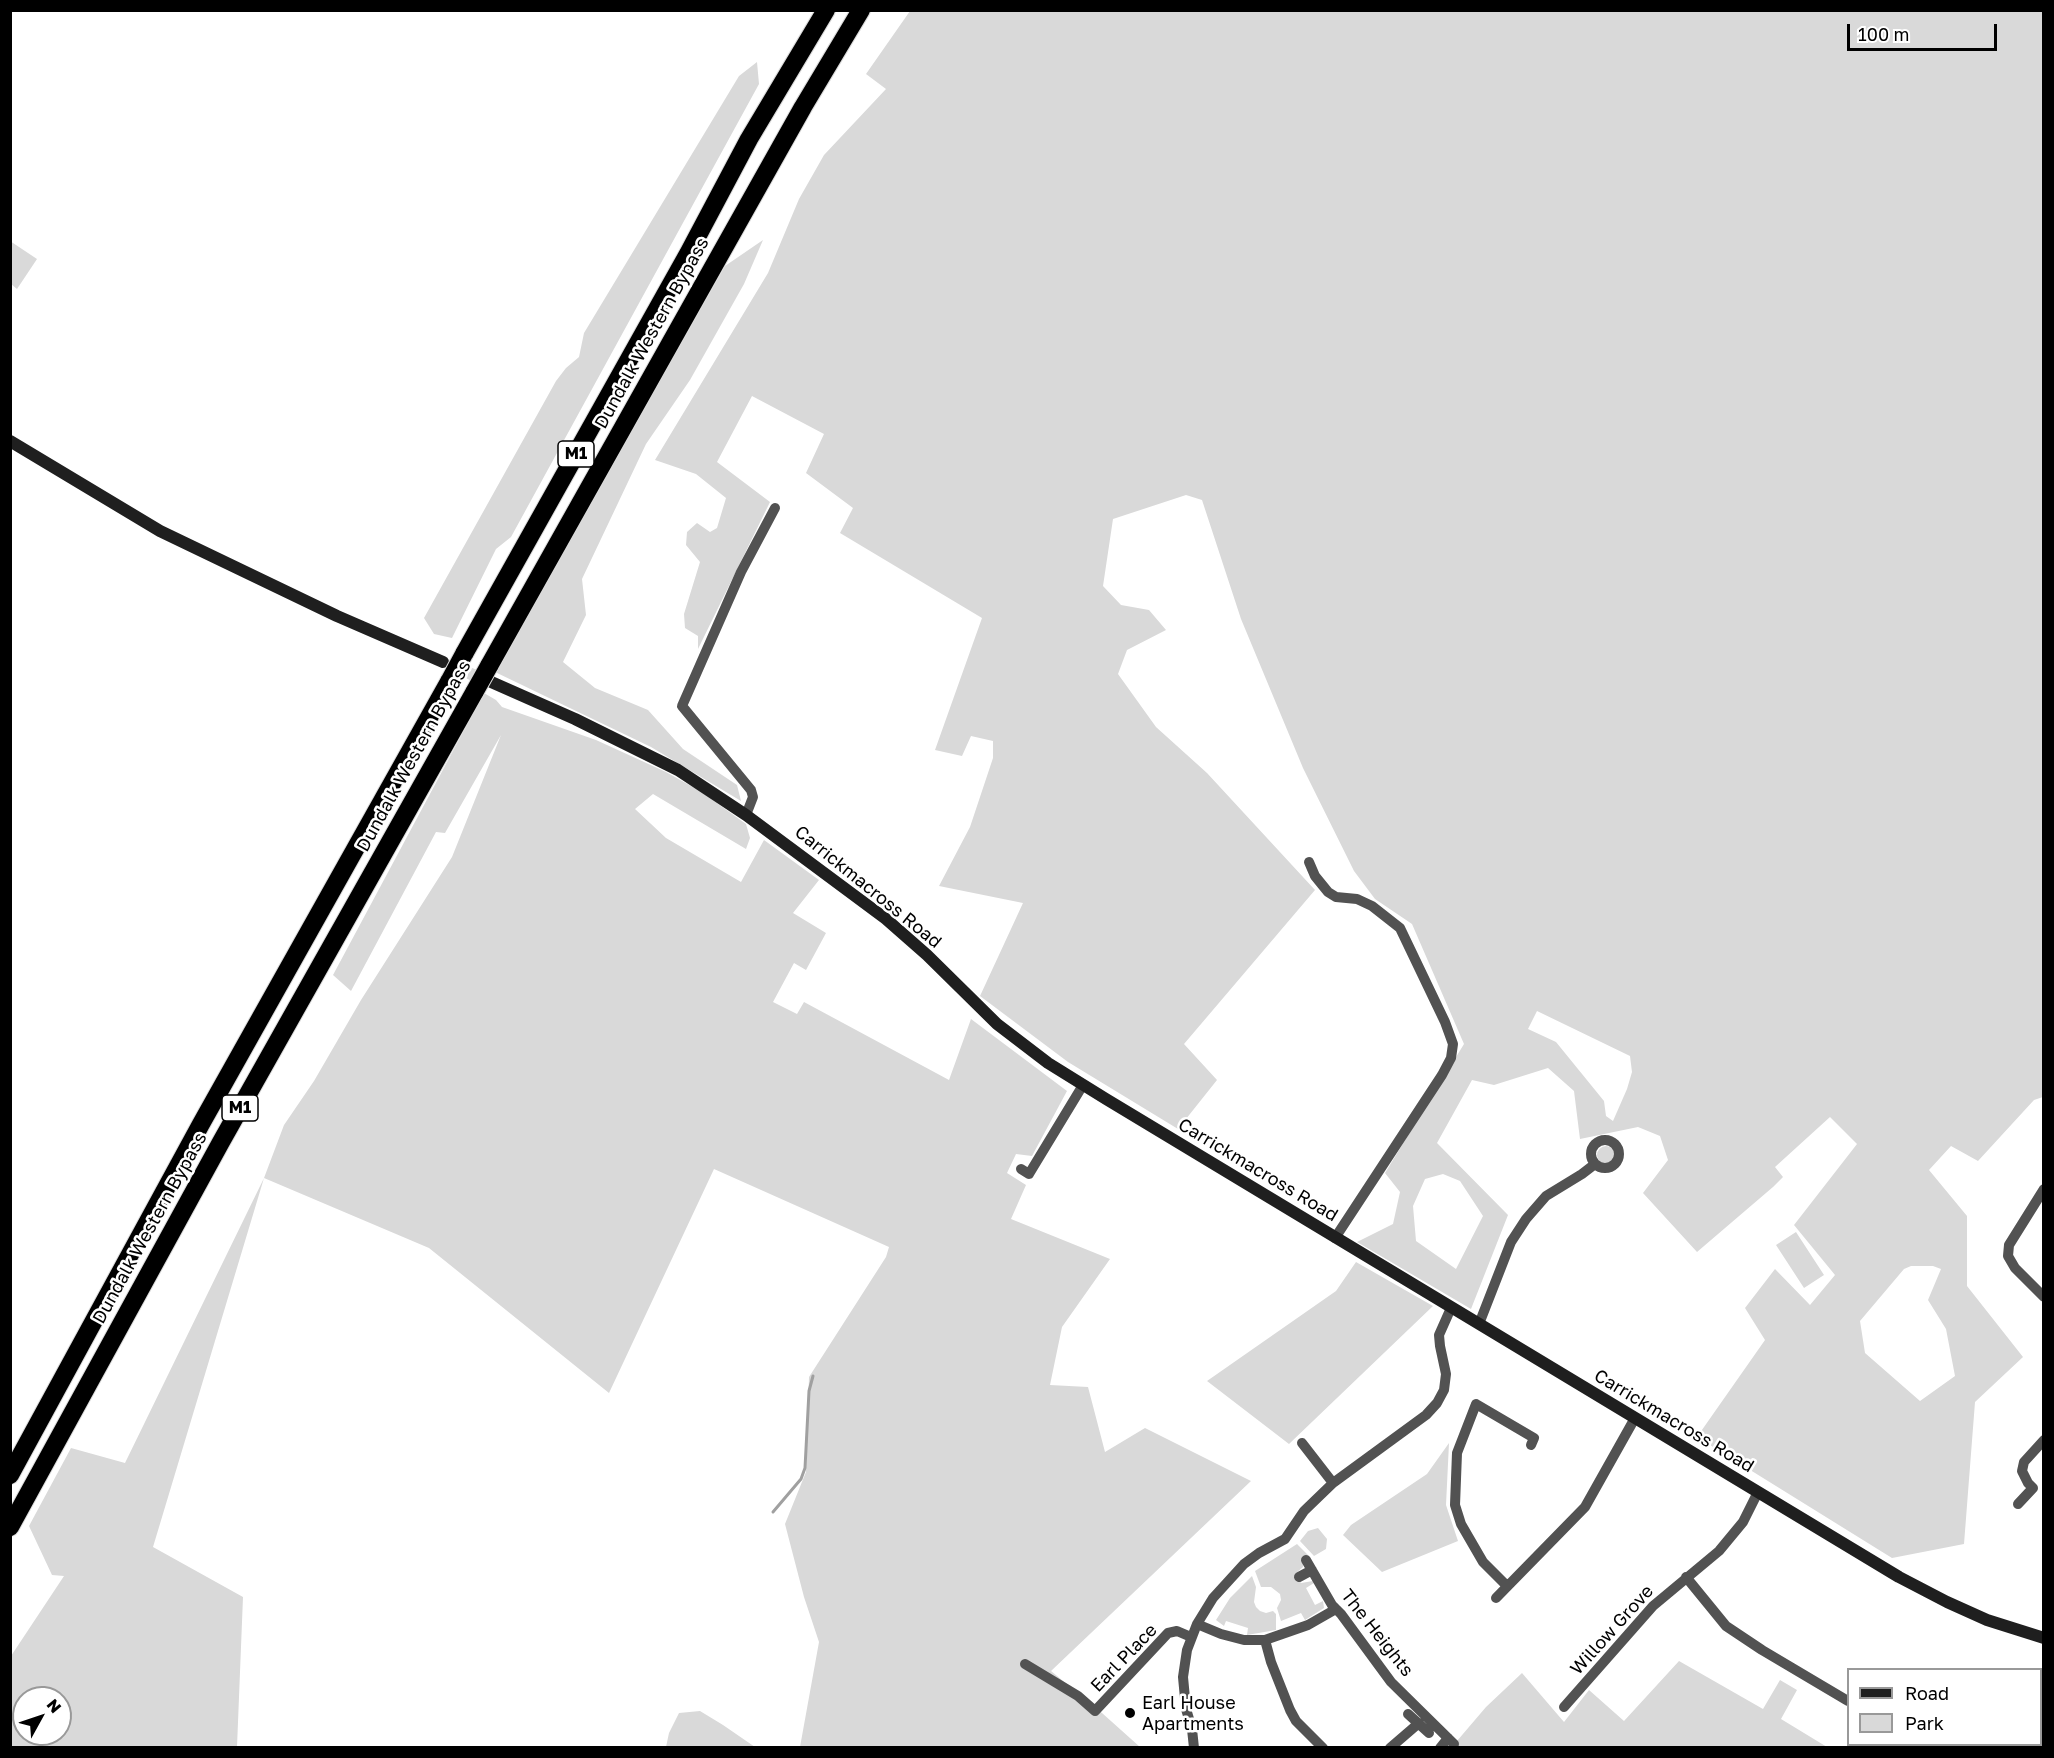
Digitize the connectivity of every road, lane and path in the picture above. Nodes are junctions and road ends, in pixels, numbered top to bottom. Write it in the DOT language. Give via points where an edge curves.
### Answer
graph roads {
  1 [pos="826,10"];
  2 [pos="861,10"];
  3 [pos="10,441"];
  4 [pos="775,508"];
  5 [pos="444,662"];
  6 [pos="484,679"];
  7 [pos="746,816"];
  8 [pos="1309,862"];
  9 [pos="1083,1085"];
  10 [pos="1595,1164"];
  11 [pos="1021,1169"];
  12 [pos="2043,1189"];
  13 [pos="1335,1238"];
  14 [pos="2043,1297"];
  15 [pos="1451,1308"];
  16 [pos="1479,1324"];
  17 [pos="1635,1418"];
  18 [pos="2043,1440"];
  19 [pos="1302,1443"];
  20 [pos="1531,1445"];
  21 [pos="10,1475"];
  22 [pos="1334,1483"];
  23 [pos="1758,1492"];
  24 [pos="2018,1504"];
  25 [pos="10,1527"];
  26 [pos="1306,1560"];
  27 [pos="1312,1570"];
  28 [pos="1299,1577"];
  29 [pos="1686,1577"];
  30 [pos="1507,1586"];
  31 [pos="1496,1598"];
  32 [pos="1336,1609"];
  33 [pos="1197,1624"];
  34 [pos="1191,1637"];
  35 [pos="2043,1638"];
  36 [pos="1265,1640"];
  37 [pos="1024,1664"];
  38 [pos="1847,1700"];
  39 [pos="1564,1707"];
  40 [pos="1408,1714"];
  41 [pos="1419,1724"];
  42 [pos="1429,1733"];
  43 [pos="1194,1748"];
  44 [pos="1323,1748"];
  45 [pos="1390,1748"];
  46 [pos="1440,1748"];
  1 -- 21 [label="highway, Dundalk Western Bypass / M1, bridge" via="749,139"];
  2 -- 6 [label="highway, Dundalk Western Bypass / M1"];
  3 -- 5 [label="main road" via="160,531 337,616"];
  4 -- 7 [label="street" via="741,572 682,706 751,790 753,797"];
  6 -- 7 [label="main road, Carrickmacross Road" via="678,770"];
  6 -- 25 [label="highway, Dundalk Western Bypass / M1" via="221,1142"];
  7 -- 9 [label="main road, Carrickmacross Road" via="886,919 997,1024"];
  8 -- 13 [label="street" via="1328,892 1336,897 1357,898 1400,928 1453,1044 1442,1075"];
  9 -- 11 [label="street" via="1029,1174"];
  9 -- 13 [label="main road, Carrickmacross Road"];
  10 -- 16 [label="street" via="1546,1196 1526,1219 1511,1242"];
  12 -- 14 [label="street" via="2008,1245 2008,1256 2015,1268"];
  13 -- 15 [label="main road, Carrickmacross Road"];
  15 -- 16 [label="main road, Carrickmacross Road"];
  15 -- 22 [label="street" via="1439,1335 1446,1374 1437,1403"];
  16 -- 17 [label="main road, Carrickmacross Road"];
  17 -- 23 [label="main road, Carrickmacross Road"];
  17 -- 30 [label="street" via="1585,1507"];
  18 -- 24 [label="street" via="2024,1461 2022,1472 2033,1488"];
  19 -- 22 [label="street"];
  20 -- 30 [label="street" via="1534,1438 1476,1404 1457,1453 1455,1505 1461,1524 1483,1562"];
  22 -- 33 [label="street" via="1304,1511 1285,1539 1259,1553 1234,1574"];
  23 -- 29 [label="street, Willow Grove" via="1743,1522 1719,1551"];
  23 -- 35 [label="main road, Carrickmacross Road" via="1947,1602"];
  26 -- 27 [label="street, The Heights"];
  27 -- 28 [label="street"];
  27 -- 32 [label="street, The Heights"];
  29 -- 38 [label="street" via="1726,1626"];
  29 -- 39 [label="street, Willow Grove" via="1653,1606"];
  30 -- 31 [label="street"];
  32 -- 36 [label="street" via="1308,1625"];
  32 -- 46 [label="street, The Heights" via="1391,1682 1451,1741"];
  33 -- 34 [label="street"];
  33 -- 36 [label="street" via="1244,1640"];
  34 -- 37 [label="street, Earl Place" via="1177,1631 1168,1633 1095,1711 1078,1696"];
  34 -- 43 [label="street" via="1183,1677"];
  36 -- 44 [label="street" via="1290,1710"];
  40 -- 41 [label="street"];
  41 -- 42 [label="street"];
  41 -- 45 [label="street"];
}
